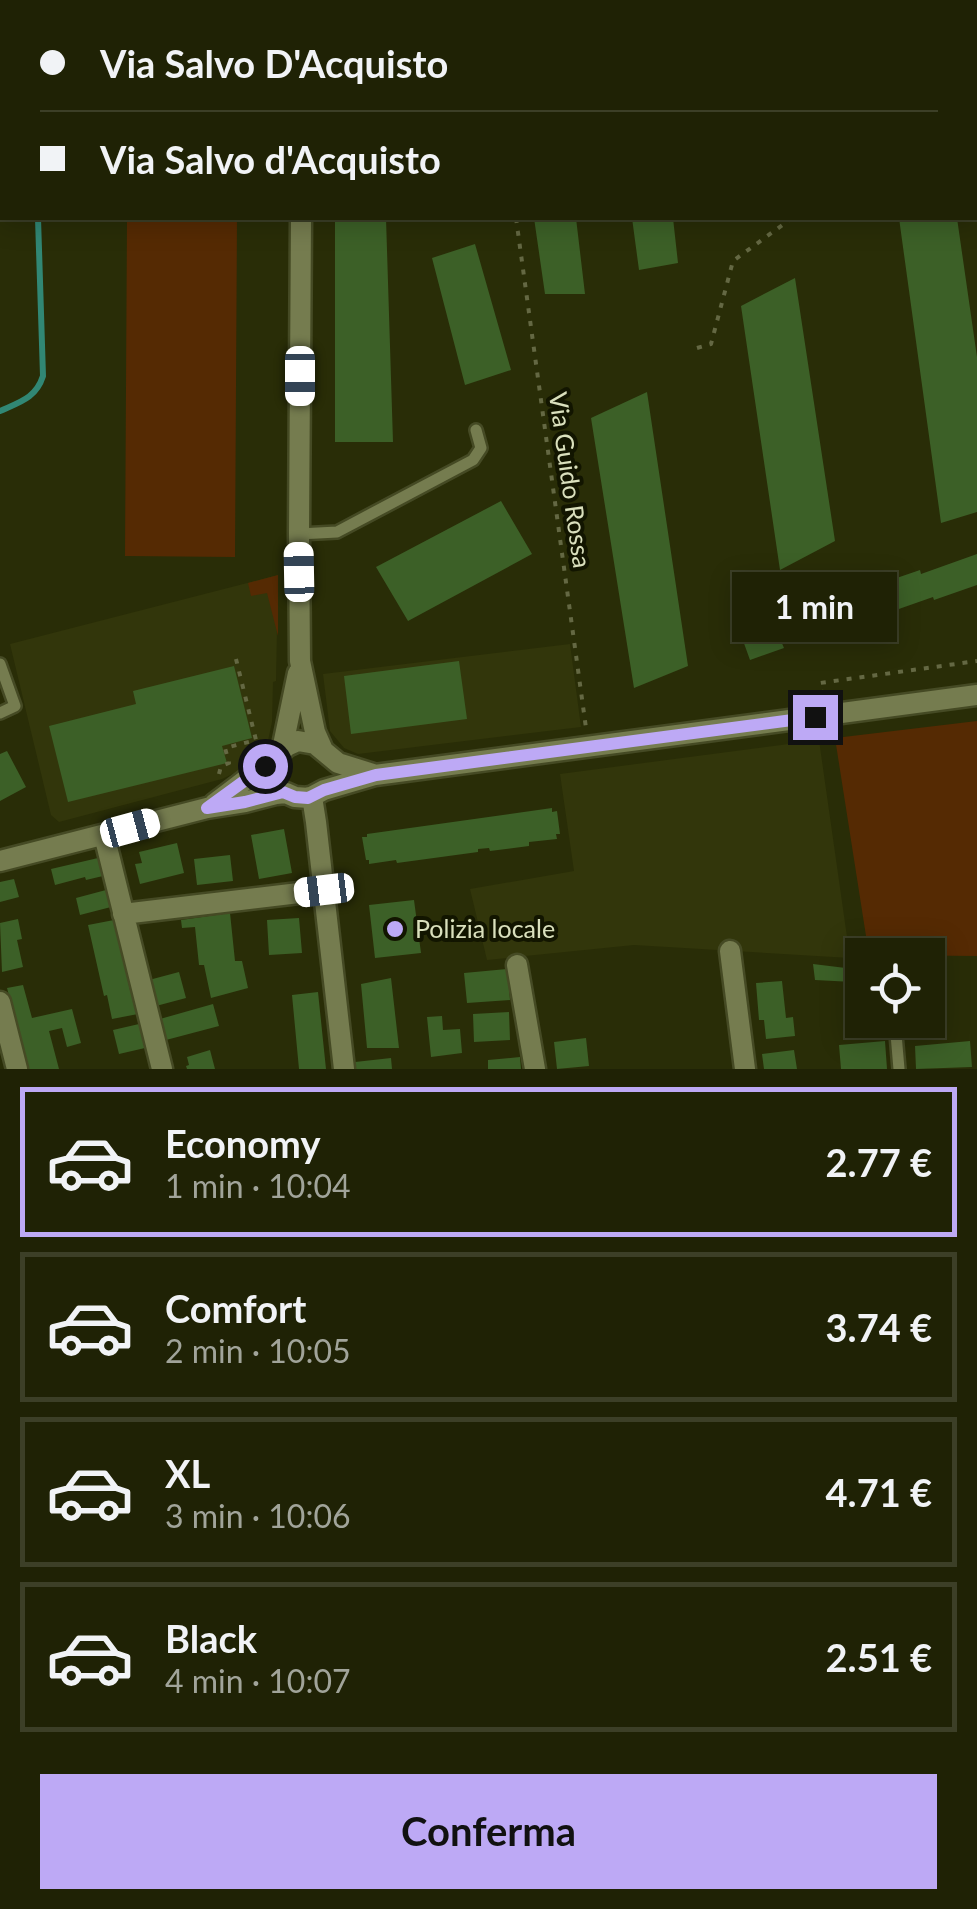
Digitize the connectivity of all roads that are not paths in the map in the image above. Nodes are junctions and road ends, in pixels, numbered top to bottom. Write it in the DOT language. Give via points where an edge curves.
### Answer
graph roads {
  1 [pos="301,220"];
  2 [pos="476,430"];
  3 [pos="298,534"];
  4 [pos="300,661"];
  5 [pos="0,664"];
  6 [pos="977,695"];
  7 [pos="0,712"];
  8 [pos="280,752"];
  9 [pos="325,752"];
  10 [pos="376,775"];
  11 [pos="286,793"];
  12 [pos="315,795"];
  13 [pos="214,804"];
  14 [pos="104,835"];
  15 [pos="0,862"];
  16 [pos="324,890"];
  17 [pos="123,914"];
  18 [pos="730,950"];
  19 [pos="517,966"];
  20 [pos="0,1002"];
  21 [pos="896,1038"];
  22 [pos="18,1069"];
  23 [pos="162,1069"];
  24 [pos="344,1069"];
  25 [pos="535,1069"];
  26 [pos="745,1069"];
  27 [pos="899,1069"];
  1 -- 3 [label="street"];
  2 -- 3 [label="lane" via="481,448 473,460 337,532"];
  3 -- 4 [label="street"];
  4 -- 8 [label="street"];
  4 -- 9 [label="street"];
  5 -- 7 [label="lane" via="15,706"];
  6 -- 10 [label="street"];
  8 -- 9 [label="street" via="305,741"];
  8 -- 11 [label="street" via="274,774"];
  8 -- 13 [label="street"];
  9 -- 10 [label="street"];
  9 -- 12 [label="street" via="331,774"];
  10 -- 12 [label="street"];
  11 -- 12 [label="street"];
  11 -- 13 [label="street"];
  12 -- 16 [label="street"];
  13 -- 14 [label="street"];
  14 -- 15 [label="street"];
  14 -- 17 [label="street"];
  16 -- 17 [label="street"];
  16 -- 24 [label="street"];
  17 -- 23 [label="street"];
  18 -- 26 [label="street"];
  19 -- 25 [label="street"];
  20 -- 22 [label="street"];
  21 -- 27 [label="lane"];
}
